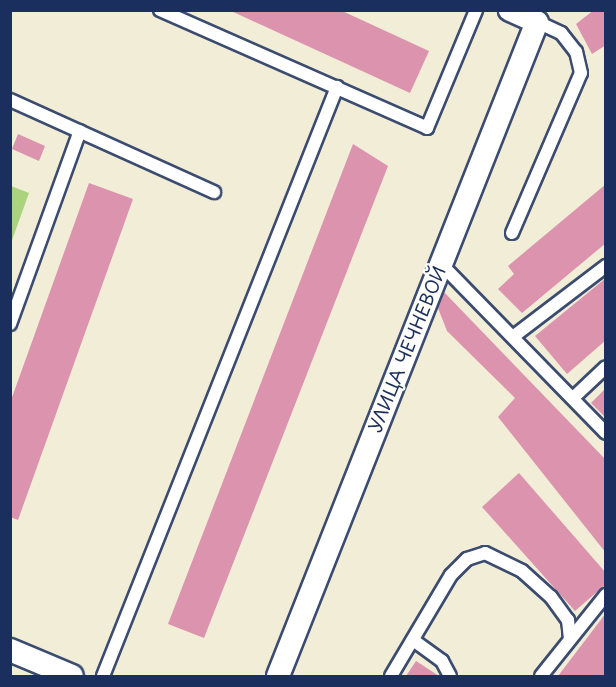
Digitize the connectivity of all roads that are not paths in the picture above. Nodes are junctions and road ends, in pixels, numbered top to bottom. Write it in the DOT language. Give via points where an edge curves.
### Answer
graph roads {
  1 [pos="160,10"];
  2 [pos="476,10"];
  3 [pos="512,11"];
  4 [pos="537,22"];
  5 [pos="338,87"];
  6 [pos="10,100"];
  7 [pos="80,131"];
  8 [pos="214,192"];
  9 [pos="512,233"];
  10 [pos="441,264"];
  11 [pos="606,266"];
  12 [pos="10,324"];
  13 [pos="514,336"];
  14 [pos="606,367"];
  15 [pos="573,398"];
  16 [pos="606,433"];
  17 [pos="606,595"];
  18 [pos="570,638"];
  19 [pos="413,640"];
  20 [pos="10,650"];
  21 [pos="72,676"];
  22 [pos="104,676"];
  23 [pos="278,676"];
  24 [pos="391,676"];
  25 [pos="450,676"];
  26 [pos="541,676"];
  1 -- 5 [label="lane"];
  2 -- 5 [label="lane" via="427,128"];
  3 -- 4 [label="street"];
  4 -- 9 [label="lane" via="561,33 576,52 581,73"];
  4 -- 10 [label="street, УЛИЦА ЧЕЧНЕВОЙ"];
  5 -- 22 [label="lane"];
  6 -- 7 [label="lane"];
  7 -- 8 [label="lane"];
  7 -- 12 [label="lane"];
  10 -- 13 [label="lane"];
  10 -- 23 [label="street, УЛИЦА ЧЕЧНЕВОЙ"];
  11 -- 13 [label="lane"];
  13 -- 15 [label="lane"];
  14 -- 15 [label="lane"];
  15 -- 16 [label="lane"];
  17 -- 18 [label="lane"];
  18 -- 19 [label="lane" via="568,620 551,597 522,572 485,554 467,559 451,575"];
  18 -- 26 [label="lane"];
  19 -- 24 [label="lane"];
  19 -- 25 [label="lane" via="442,661"];
  20 -- 21 [label="street"];
}
